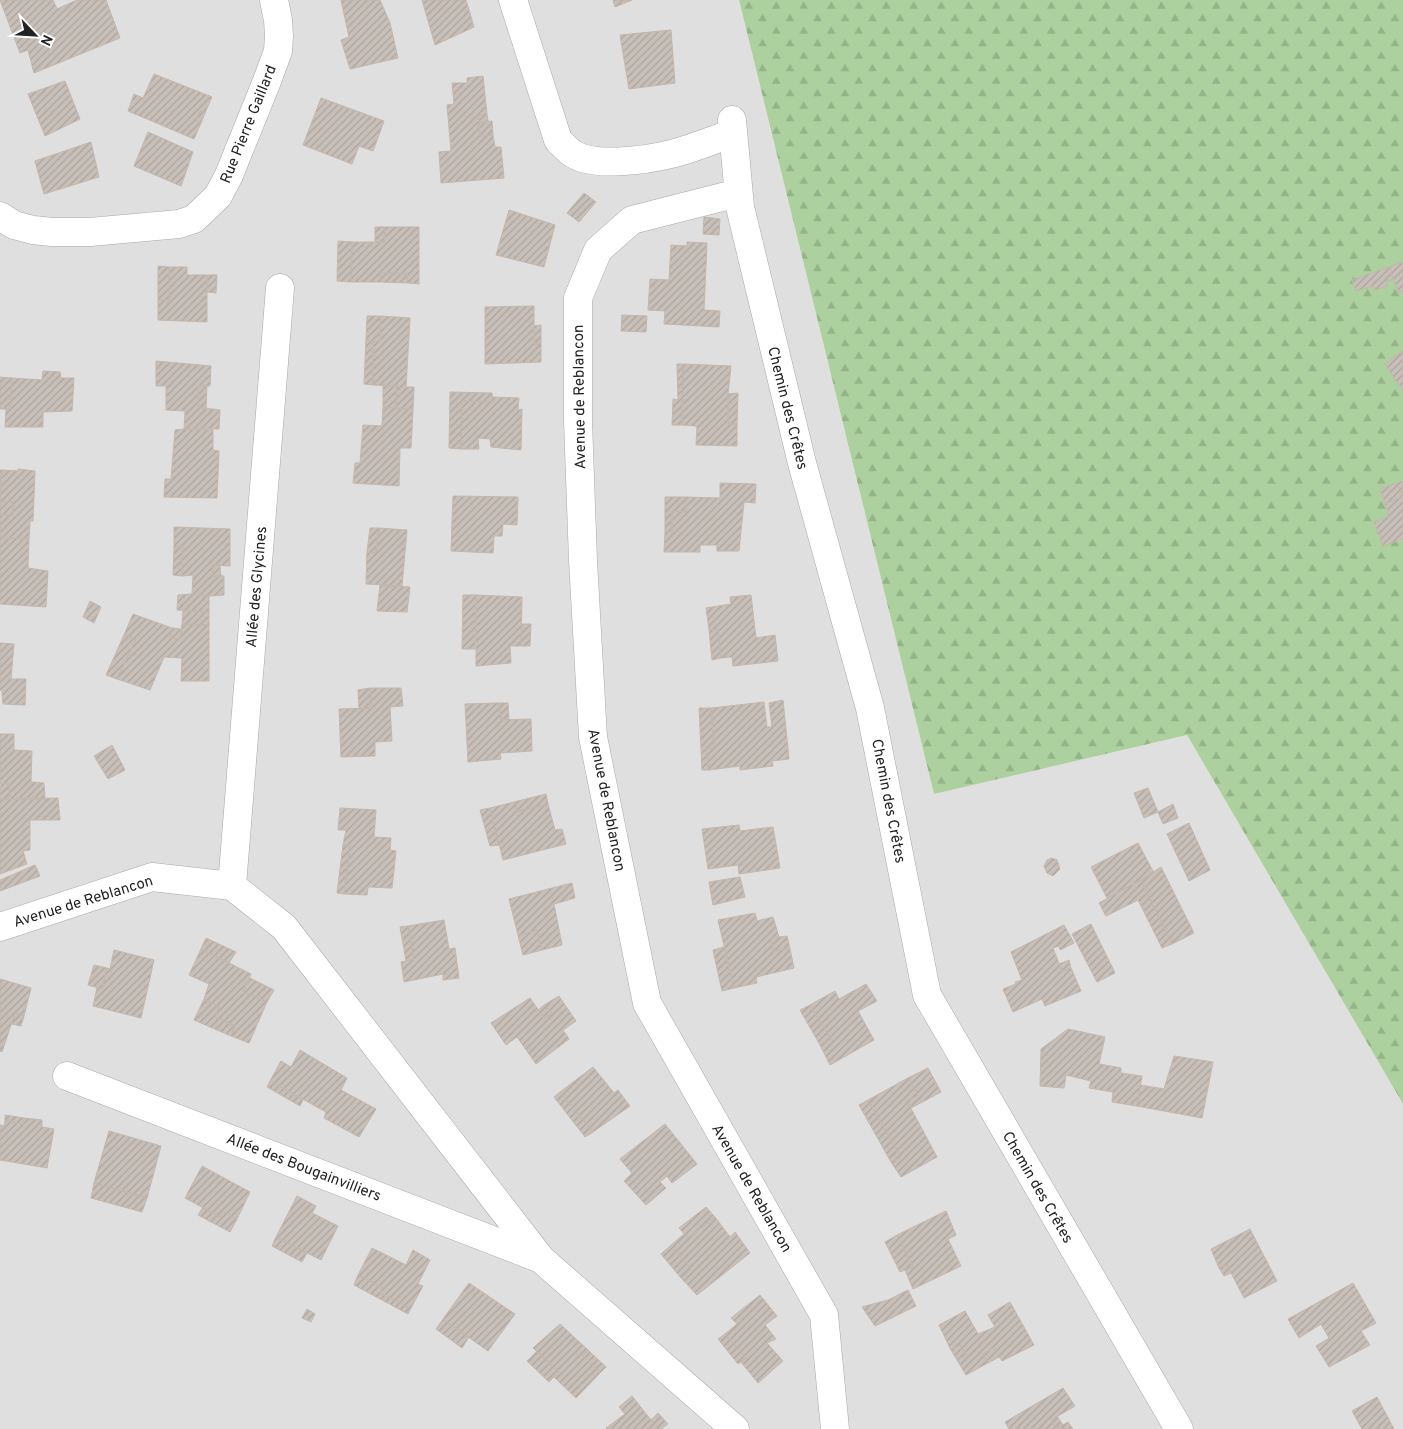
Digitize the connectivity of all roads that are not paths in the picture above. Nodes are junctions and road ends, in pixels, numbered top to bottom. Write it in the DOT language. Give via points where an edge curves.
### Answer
graph roads {
  1 [pos="274,0"];
  2 [pos="513,0"];
  3 [pos="738,193"];
  4 [pos="0,216"];
  5 [pos="280,288"];
  6 [pos="232,886"];
  7 [pos="0,927"];
  8 [pos="67,1076"];
  9 [pos="541,1259"];
  10 [pos="735,1429"];
  11 [pos="835,1429"];
  12 [pos="1179,1429"];
  1 -- 4 [label="street, Rue Pierre Gaillard" via="278,51 229,175 218,196 194,219 179,224 52,232 33,230"];
  2 -- 3 [label="street, Chemin des Crêtes" via="558,140 572,154 617,162 645,159 672,154 733,126"];
  3 -- 11 [label="street, Avenue de Reblancon" via="632,220 598,250 578,298 579,440 593,737 647,1003 824,1316"];
  3 -- 12 [label="street, Chemin des Crêtes" via="802,463 870,708 927,995"];
  5 -- 6 [label="street, Allée des Glycines"];
  6 -- 7 [label="street, Avenue de Reblancon" via="152,877"];
  6 -- 9 [label="street" via="284,928"];
  8 -- 9 [label="street, Allée des Bougainvilliers"];
  9 -- 10 [label="street"];
}
